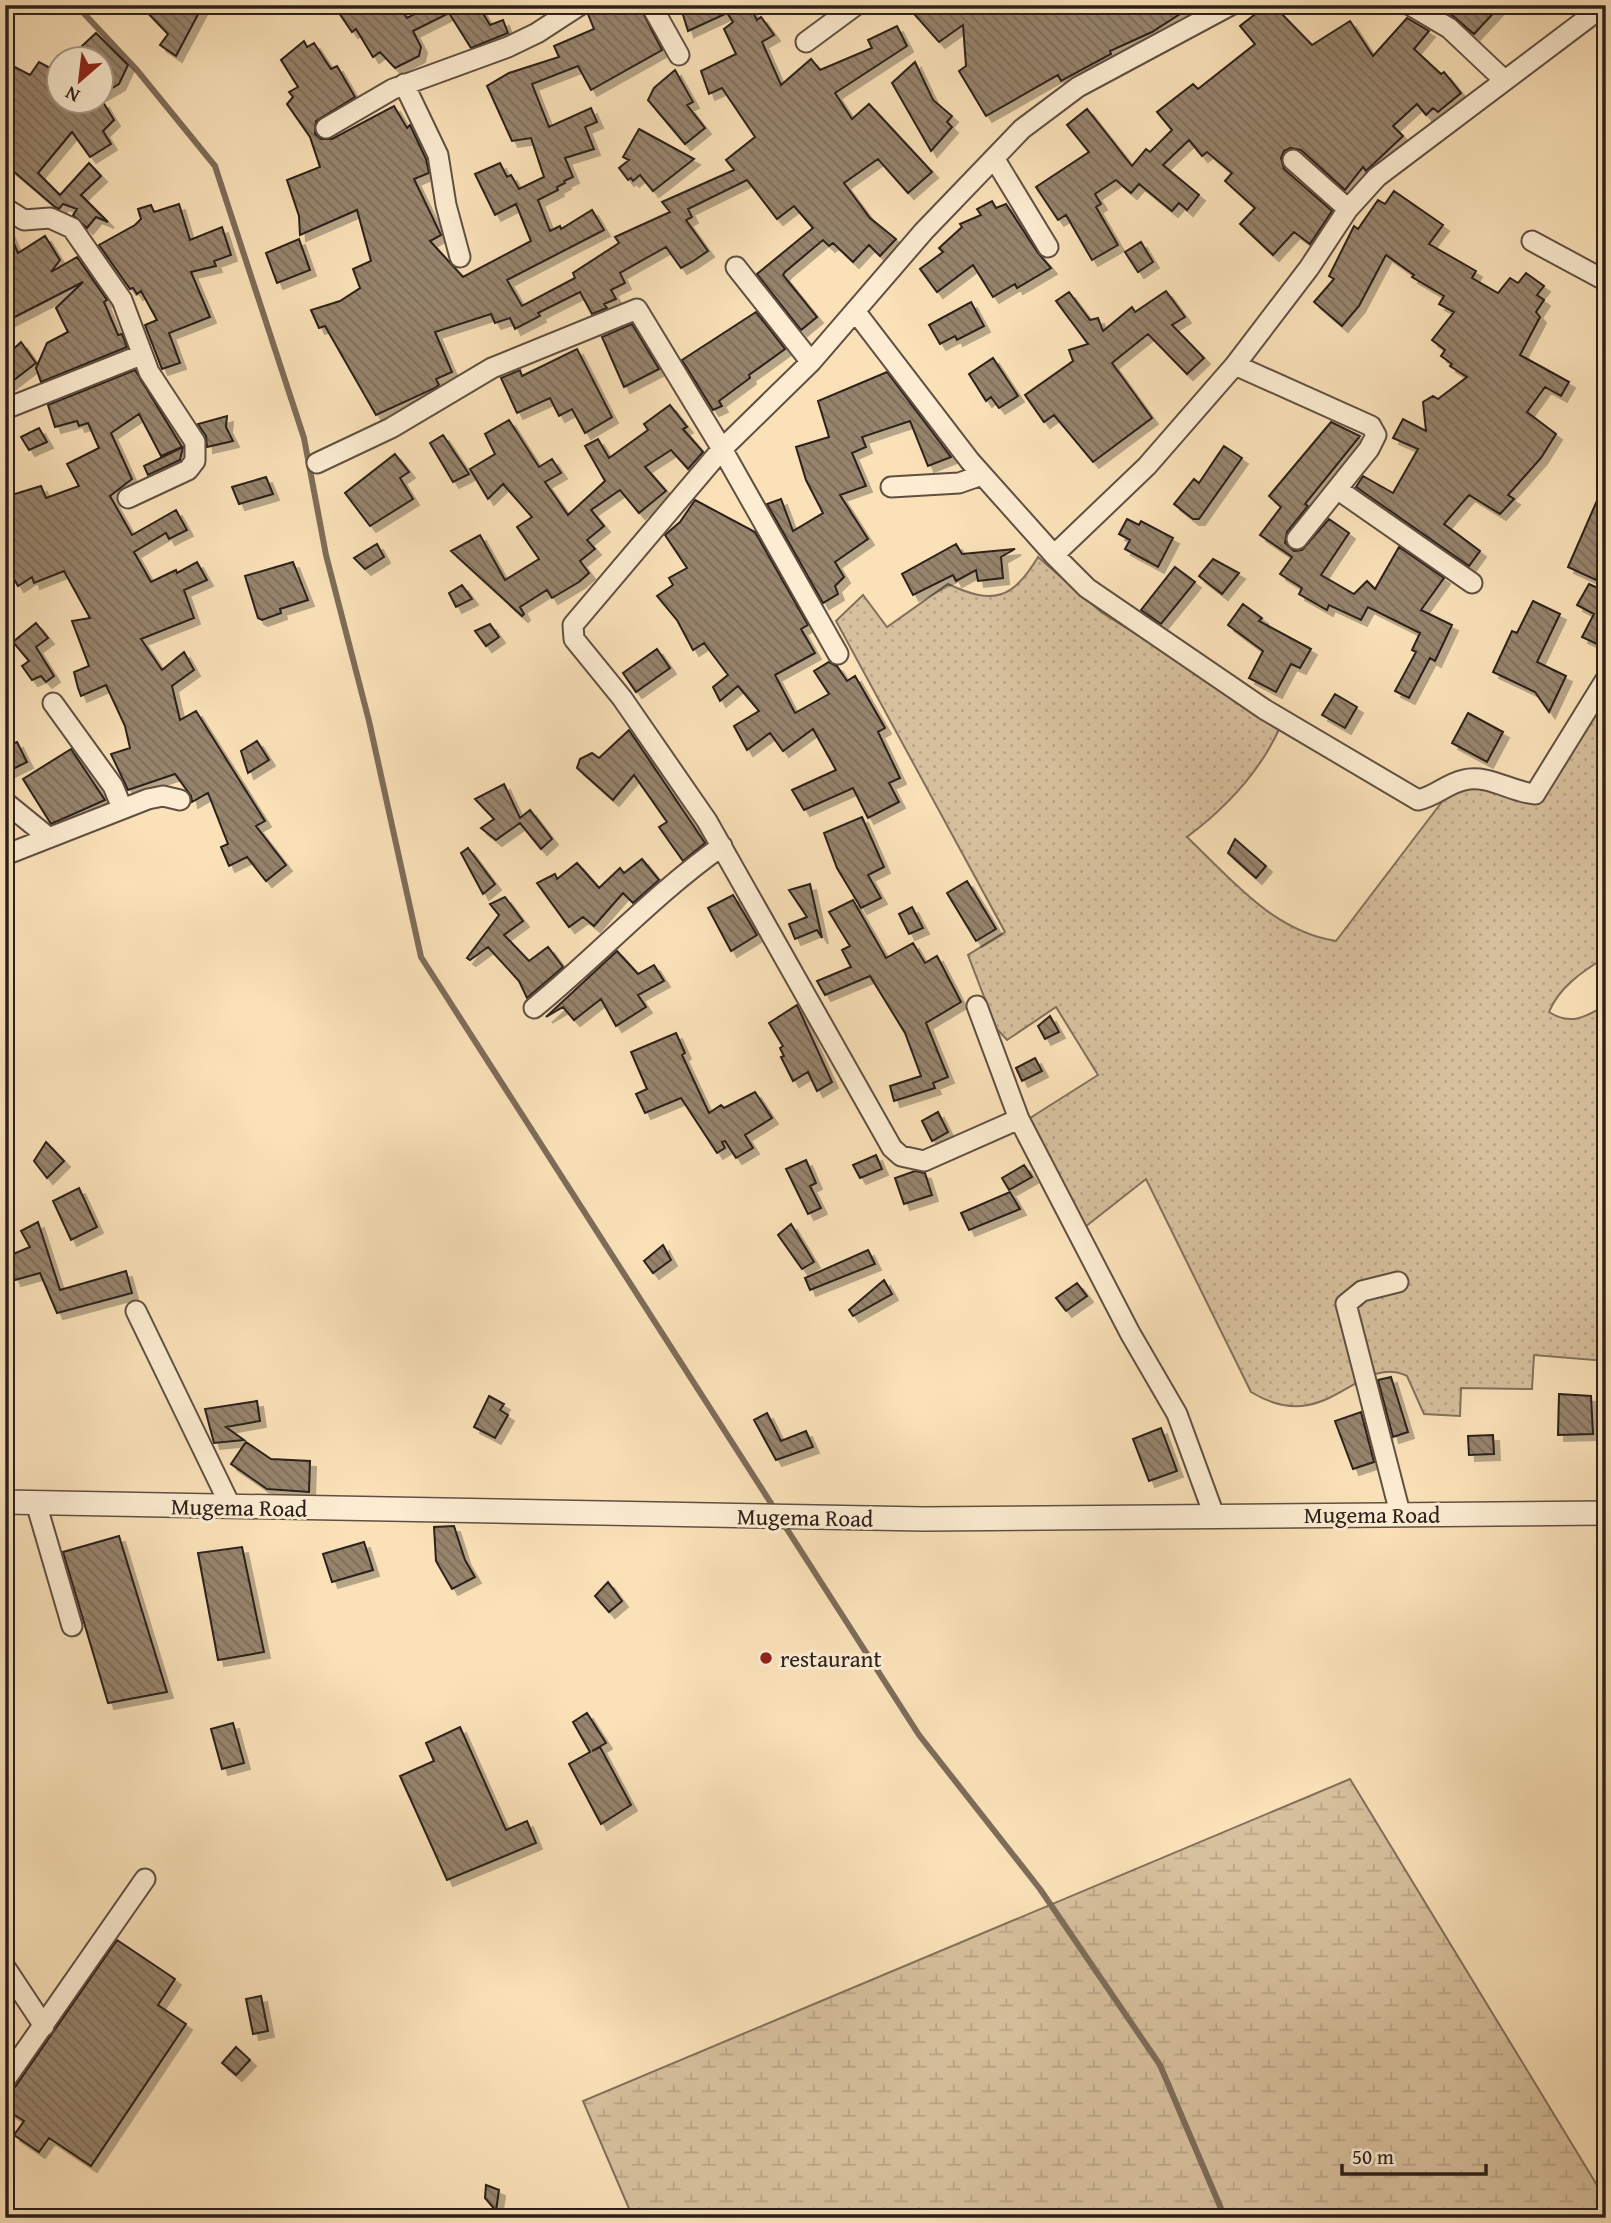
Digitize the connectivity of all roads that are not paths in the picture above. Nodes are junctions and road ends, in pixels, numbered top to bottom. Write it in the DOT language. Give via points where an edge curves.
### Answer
graph roads {
  1 [pos="580,5"];
  2 [pos="650,5"];
  3 [pos="856,5"];
  4 [pos="1231,5"];
  5 [pos="1410,5"];
  6 [pos="1605,5"];
  7 [pos="806,42"];
  8 [pos="679,55"];
  9 [pos="1503,79"];
  10 [pos="404,85"];
  11 [pos="326,128"];
  12 [pos="994,158"];
  13 [pos="1293,160"];
  14 [pos="5,208"];
  15 [pos="1348,209"];
  16 [pos="1532,241"];
  17 [pos="1048,247"];
  18 [pos="460,257"];
  19 [pos="736,267"];
  20 [pos="1606,281"];
  21 [pos="855,311"];
  22 [pos="141,355"];
  23 [pos="811,362"];
  24 [pos="1235,365"];
  25 [pos="5,409"];
  26 [pos="722,449"];
  27 [pos="317,463"];
  28 [pos="982,475"];
  29 [pos="891,487"];
  30 [pos="1337,489"];
  31 [pos="128,498"];
  32 [pos="1297,539"];
  33 [pos="1054,555"];
  34 [pos="1472,583"];
  35 [pos="838,654"];
  36 [pos="1606,678"];
  37 [pos="52,704"];
  38 [pos="180,800"];
  39 [pos="5,802"];
  40 [pos="122,808"];
  41 [pos="48,837"];
  42 [pos="722,846"];
  43 [pos="5,855"];
  44 [pos="977,1006"];
  45 [pos="534,1008"];
  46 [pos="1019,1119"];
  47 [pos="1398,1282"];
  48 [pos="136,1311"];
  49 [pos="5,1502"];
  50 [pos="36,1503"];
  51 [pos="231,1507"];
  52 [pos="1400,1513"];
  53 [pos="1606,1513"];
  54 [pos="1214,1515"];
  55 [pos="72,1626"];
  56 [pos="145,1879"];
  57 [pos="5,1967"];
  58 [pos="44,2026"];
  59 [pos="5,2080"];
  1 -- 10 [label="street" via="508,47"];
  2 -- 8 [label="street"];
  3 -- 7 [label="street"];
  4 -- 12 [label="street" via="1078,87 1022,129"];
  5 -- 9 [label="street" via="1449,28"];
  6 -- 9 [label="street"];
  9 -- 15 [label="street" via="1377,177"];
  10 -- 11 [label="street"];
  10 -- 18 [label="street" via="438,155"];
  12 -- 17 [label="street"];
  12 -- 21 [label="street"];
  13 -- 15 [label="street"];
  14 -- 22 [label="street" via="24,220 50,218 72,228 122,300"];
  15 -- 24 [label="street"];
  16 -- 20 [label="street"];
  19 -- 23 [label="street"];
  21 -- 23 [label="street"];
  21 -- 28 [label="street"];
  22 -- 25 [label="street"];
  22 -- 31 [label="street" via="195,442 196,451 188,470"];
  23 -- 26 [label="street"];
  24 -- 30 [label="street" via="1371,426 1376,435 1369,449"];
  24 -- 33 [label="street" via="1147,466"];
  26 -- 27 [label="street" via="637,309 492,368 391,428"];
  26 -- 35 [label="street"];
  26 -- 42 [label="street" via="571,632 622,698"];
  28 -- 29 [label="street" via="959,484"];
  28 -- 33 [label="street"];
  30 -- 32 [label="street"];
  30 -- 34 [label="street"];
  33 -- 36 [label="street" via="1087,588 1264,709 1419,800 1468,778 1535,794"];
  37 -- 40 [label="street" via="113,786"];
  38 -- 40 [label="street" via="163,796"];
  39 -- 41 [label="street"];
  40 -- 41 [label="street"];
  41 -- 43 [label="street"];
  42 -- 45 [label="street" via="676,879 601,952"];
  42 -- 46 [label="street" via="901,1156 924,1161"];
  44 -- 46 [label="street"];
  46 -- 54 [label="street" via="1177,1415"];
  47 -- 52 [label="street" via="1362,1291 1346,1304"];
  48 -- 51 [label="street"];
  49 -- 50 [label="street, Mugema Road"];
  50 -- 51 [label="street, Mugema Road"];
  50 -- 55 [label="street"];
  51 -- 54 [label="street, Mugema Road" via="924,1519"];
  52 -- 53 [label="street, Mugema Road"];
  52 -- 54 [label="street, Mugema Road"];
  56 -- 58 [label="street"];
  57 -- 58 [label="street"];
  58 -- 59 [label="street"];
}
